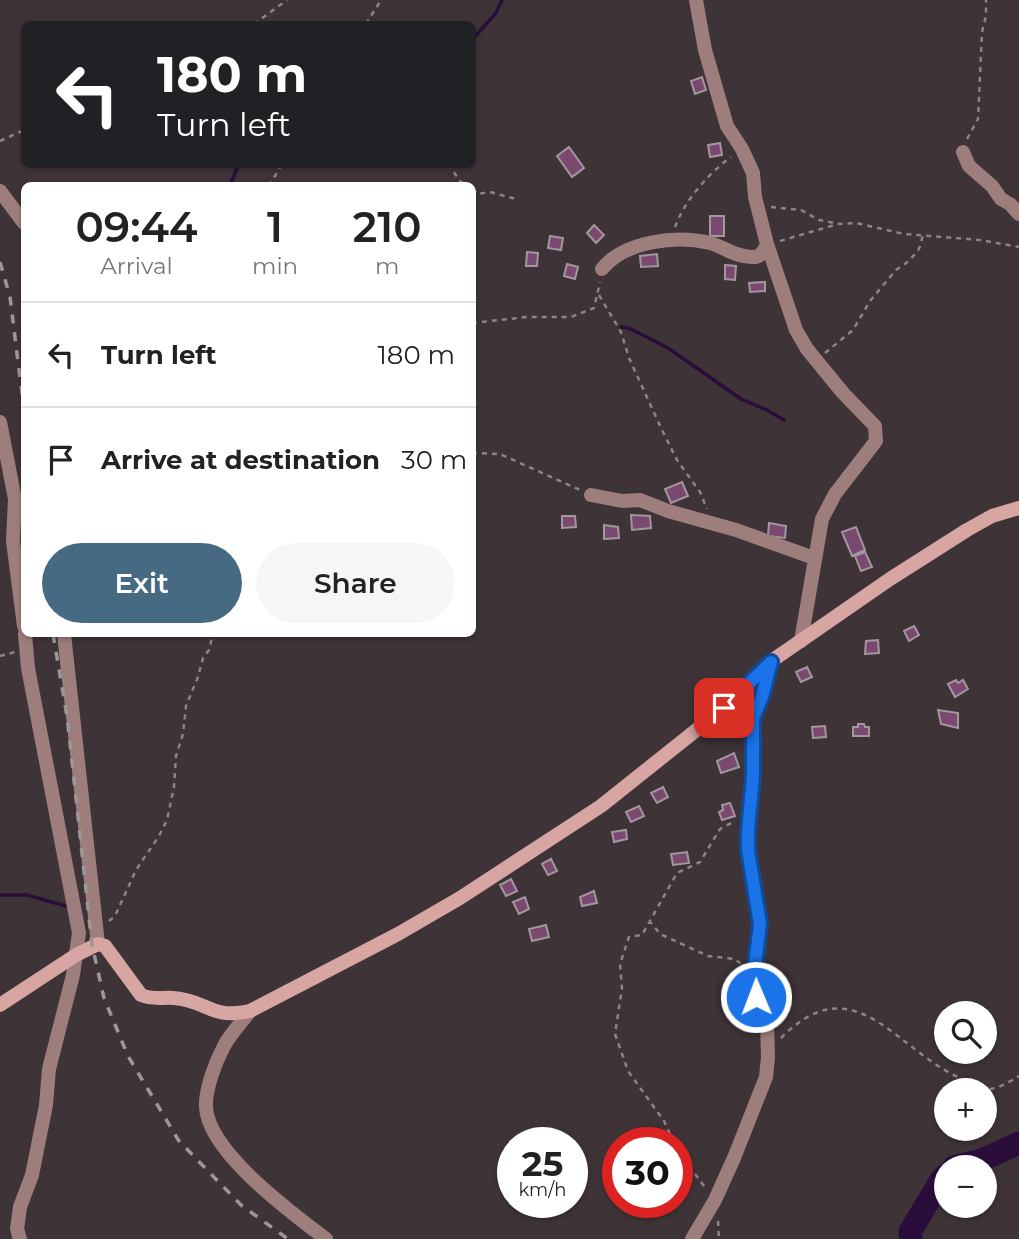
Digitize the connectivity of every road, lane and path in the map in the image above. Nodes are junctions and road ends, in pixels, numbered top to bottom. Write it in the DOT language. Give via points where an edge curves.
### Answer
graph roads {
  1 [pos="287,0"];
  2 [pos="381,0"];
  3 [pos="696,0"];
  4 [pos="986,0"];
  5 [pos="258,21"];
  6 [pos="368,21"];
  7 [pos="21,131"];
  8 [pos="0,141"];
  9 [pos="742,149"];
  10 [pos="963,152"];
  11 [pos="451,168"];
  12 [pos="462,182"];
  13 [pos="0,191"];
  14 [pos="476,192"];
  15 [pos="516,199"];
  16 [pos="757,203"];
  17 [pos="1019,214"];
  18 [pos="21,219"];
  19 [pos="838,224"];
  20 [pos="923,235"];
  21 [pos="671,240"];
  22 [pos="767,244"];
  23 [pos="1019,247"];
  24 [pos="602,269"];
  25 [pos="599,295"];
  26 [pos="476,323"];
  27 [pos="821,366"];
  28 [pos="0,422"];
  29 [pos="476,453"];
  30 [pos="591,495"];
  31 [pos="1019,508"];
  32 [pos="713,523"];
  33 [pos="814,558"];
  34 [pos="21,603"];
  35 [pos="26,637"];
  36 [pos="64,637"];
  37 [pos="212,637"];
  38 [pos="801,641"];
  39 [pos="771,662"];
  40 [pos="750,813"];
  41 [pos="649,920"];
  42 [pos="98,937"];
  43 [pos="76,955"];
  44 [pos="754,973"];
  45 [pos="0,1005"];
  46 [pos="250,1012"];
  47 [pos="768,1057"];
  48 [pos="1019,1076"];
  49 [pos="667,1127"];
  50 [pos="20,1239"];
  51 [pos="326,1239"];
  52 [pos="692,1239"];
  1 -- 5 [label="path"];
  2 -- 6 [label="path"];
  3 -- 9 [label="street" via="727,126"];
  4 -- 10 [label="path" via="978,118"];
  7 -- 8 [label="path"];
  9 -- 16 [label="street"];
  9 -- 21 [label="path" via="715,169 696,192 680,215"];
  10 -- 17 [label="street" via="969,166"];
  11 -- 12 [label="path"];
  13 -- 18 [label="street"];
  14 -- 15 [label="path"];
  16 -- 19 [label="path" via="801,210"];
  16 -- 22 [label="street"];
  19 -- 20 [label="path"];
  19 -- 22 [label="path"];
  20 -- 23 [label="path"];
  20 -- 27 [label="path" via="919,249 896,270 853,330 825,352"];
  21 -- 22 [label="street" via="704,242 754,258"];
  21 -- 24 [label="street" via="623,251"];
  22 -- 27 [label="street" via="796,330"];
  24 -- 25 [label="path"];
  25 -- 26 [label="path" via="594,308 571,317"];
  25 -- 32 [label="path" via="621,332 628,358 662,430 700,492"];
  27 -- 33 [label="street" via="875,426 876,441 835,494 822,519"];
  28 -- 34 [label="street" via="15,499 13,541"];
  29 -- 30 [label="path" via="500,454"];
  30 -- 32 [label="street" via="640,500"];
  31 -- 38 [label="street" via="967,530"];
  32 -- 33 [label="street"];
  33 -- 38 [label="street"];
  35 -- 43 [label="street" via="28,668 79,933"];
  36 -- 42 [label="street"];
  37 -- 42 [label="path" via="186,706 167,820 115,916"];
  38 -- 39 [label="street"];
  39 -- 40 [label="street" via="753,718"];
  39 -- 46 [label="street" via="724,708 601,806 460,898"];
  40 -- 41 [label="path" via="720,829 700,862 677,873"];
  40 -- 44 [label="street" via="748,850 760,924"];
  41 -- 44 [label="path" via="660,934 708,956 735,959"];
  41 -- 49 [label="path" via="642,935 629,937 620,964 622,988 615,1034 628,1071"];
  42 -- 43 [label="street"];
  42 -- 46 [label="street" via="141,995 187,1000 227,1015"];
  43 -- 45 [label="street"];
  43 -- 50 [label="street" via="49,1069 32,1175 20,1207"];
  44 -- 47 [label="street" via="756,997 767,1023"];
  46 -- 51 [label="street" via="224,1046 207,1094 208,1118 241,1167"];
  47 -- 48 [label="path" via="790,1029 818,1012 844,1008 867,1015 948,1073 981,1088 997,1088"];
  47 -- 52 [label="street" via="754,1113"];
}
